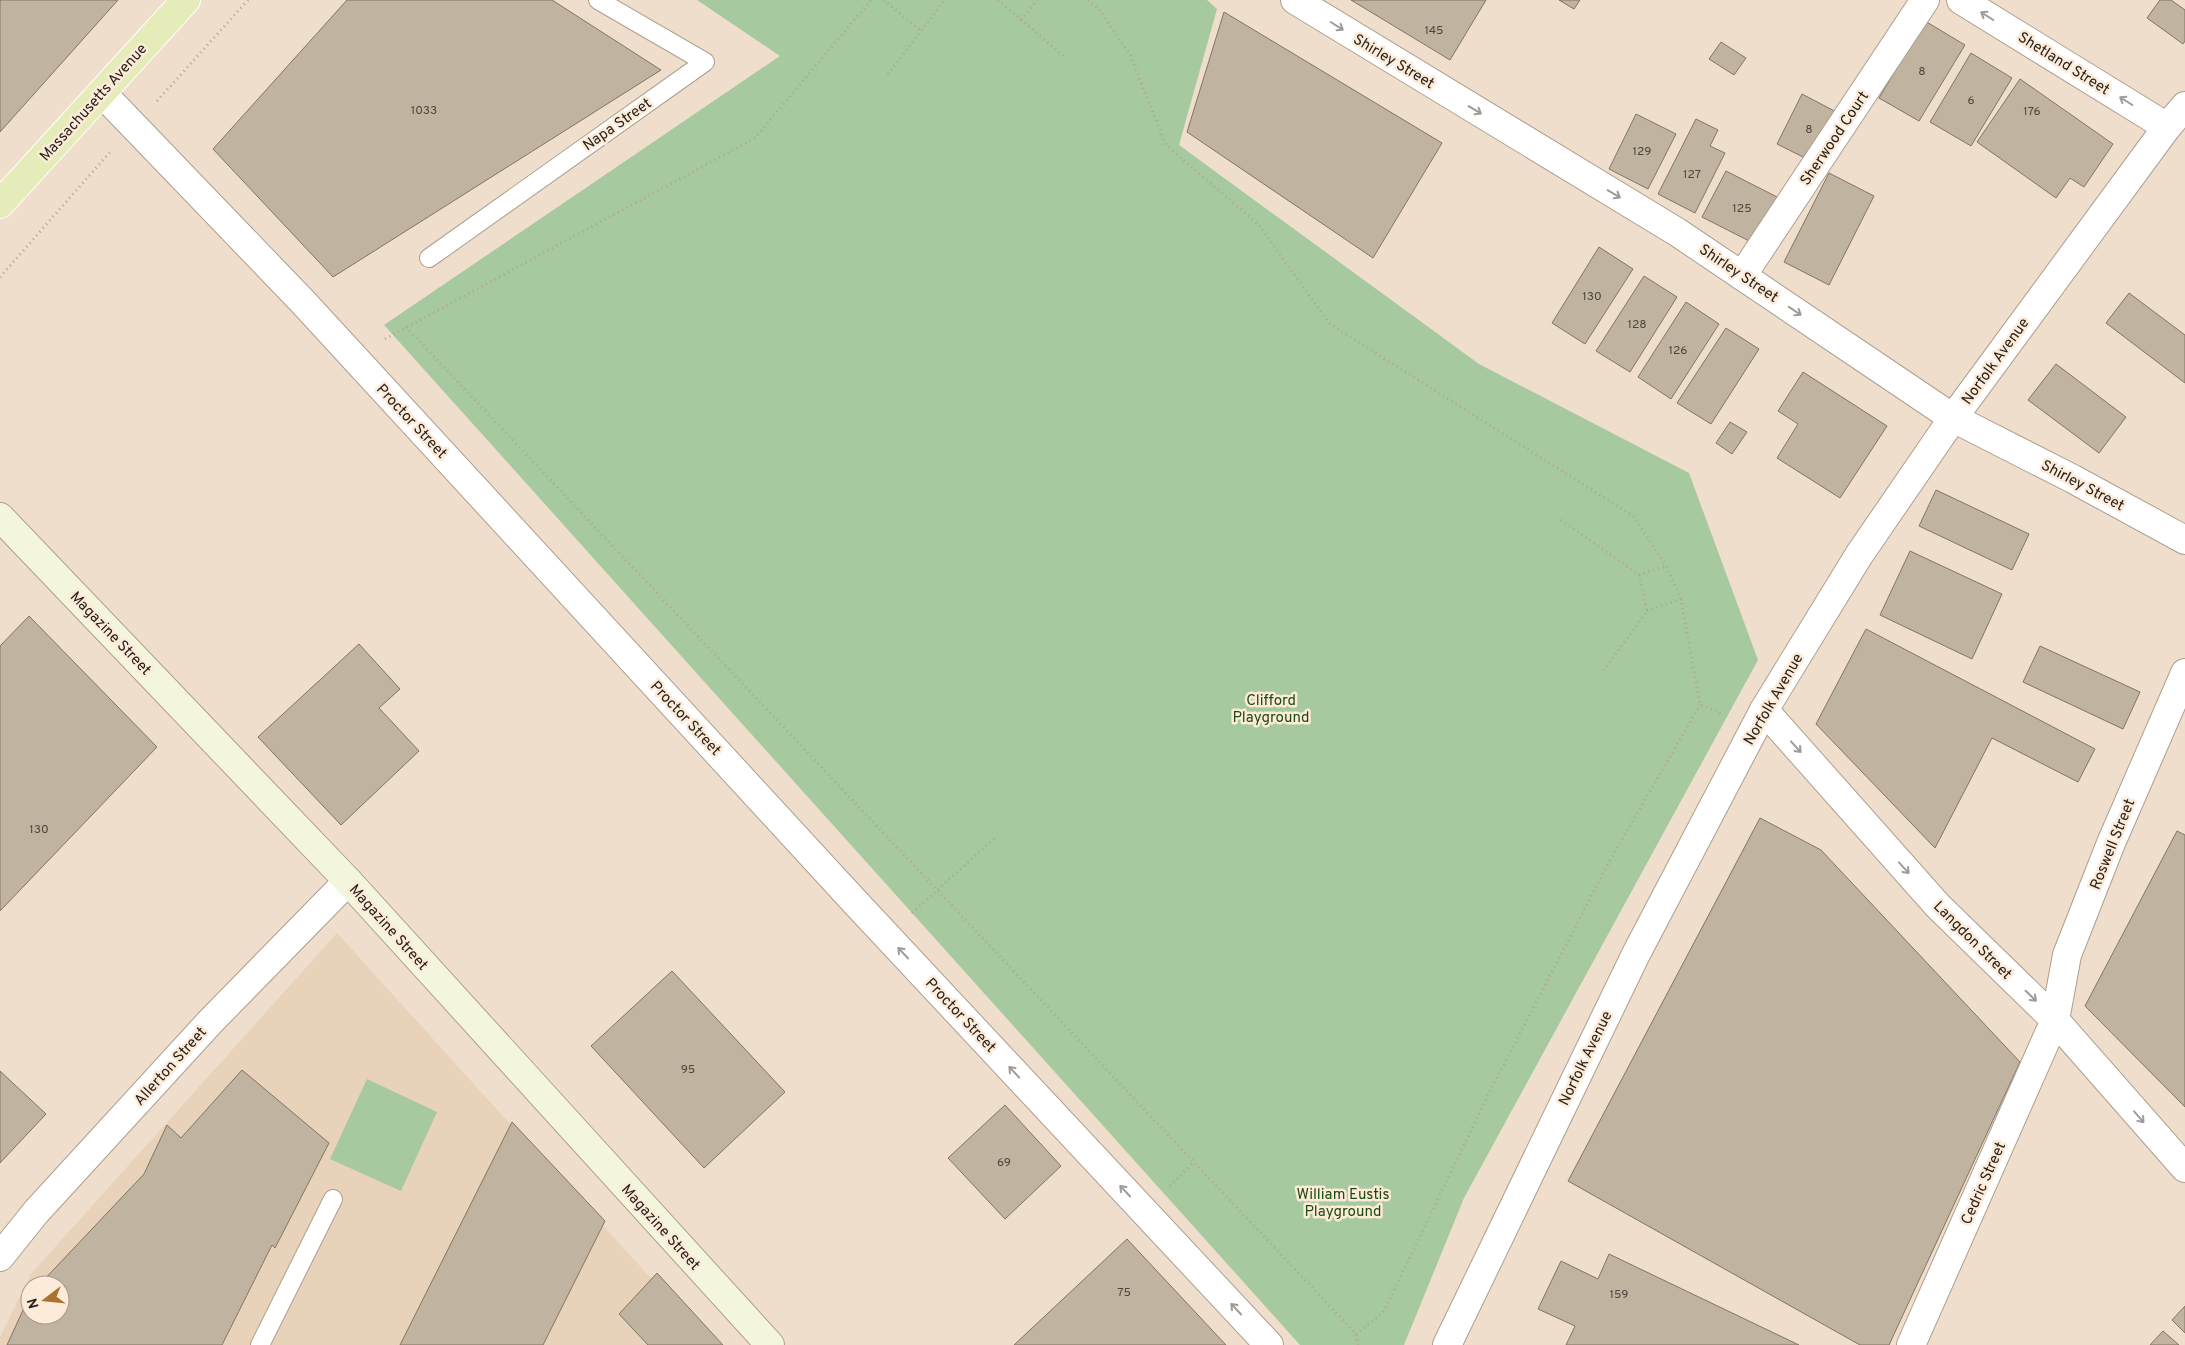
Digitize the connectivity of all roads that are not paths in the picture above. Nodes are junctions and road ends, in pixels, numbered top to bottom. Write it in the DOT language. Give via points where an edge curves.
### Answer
graph roads {
  1 [pos="186,0"];
  2 [pos="598,0"];
  3 [pos="1295,0"];
  4 [pos="1925,0"];
  5 [pos="1961,0"];
  6 [pos="102,93"];
  7 [pos="2185,106"];
  8 [pos="2167,127"];
  9 [pos="0,204"];
  10 [pos="429,258"];
  11 [pos="1742,276"];
  12 [pos="1953,418"];
  13 [pos="0,516"];
  14 [pos="2185,540"];
  15 [pos="2185,673"];
  16 [pos="1764,710"];
  17 [pos="348,882"];
  18 [pos="2055,1020"];
  19 [pos="2185,1168"];
  20 [pos="333,1199"];
  21 [pos="0,1257"];
  22 [pos="260,1345"];
  23 [pos="770,1345"];
  24 [pos="1269,1345"];
  25 [pos="1447,1345"];
  26 [pos="1911,1345"];
  1 -- 6 [label="main road, Massachusetts Avenue"];
  2 -- 10 [label="lane, Napa Street" via="705,62"];
  3 -- 11 [label="street, Shirley Street, one-way" via="1677,232"];
  4 -- 11 [label="street, Sherwood Court"];
  8 -- 5 [label="street, Shetland Street, one-way"];
  6 -- 9 [label="main road, Massachusetts Avenue"];
  24 -- 6 [label="street, Proctor Street, one-way" via="360,365"];
  7 -- 8 [label="street, Norfolk Avenue"];
  8 -- 12 [label="street, Norfolk Avenue"];
  11 -- 12 [label="street, Shirley Street, one-way"];
  12 -- 14 [label="street, Shirley Street"];
  12 -- 16 [label="street, Norfolk Avenue" via="1859,555"];
  13 -- 17 [label="main road, Magazine Street"];
  15 -- 18 [label="street, Roswell Street" via="2111,843 2067,955"];
  16 -- 18 [label="street, Langdon Street, one-way" via="1938,906"];
  16 -- 25 [label="street, Norfolk Avenue" via="1636,954"];
  17 -- 21 [label="street, Allerton Street" via="203,1029 36,1212"];
  17 -- 23 [label="main road, Magazine Street"];
  18 -- 19 [label="street, Langdon Street, one-way"];
  18 -- 26 [label="street, Cedric Street"];
  20 -- 22 [label="lane"];
}
